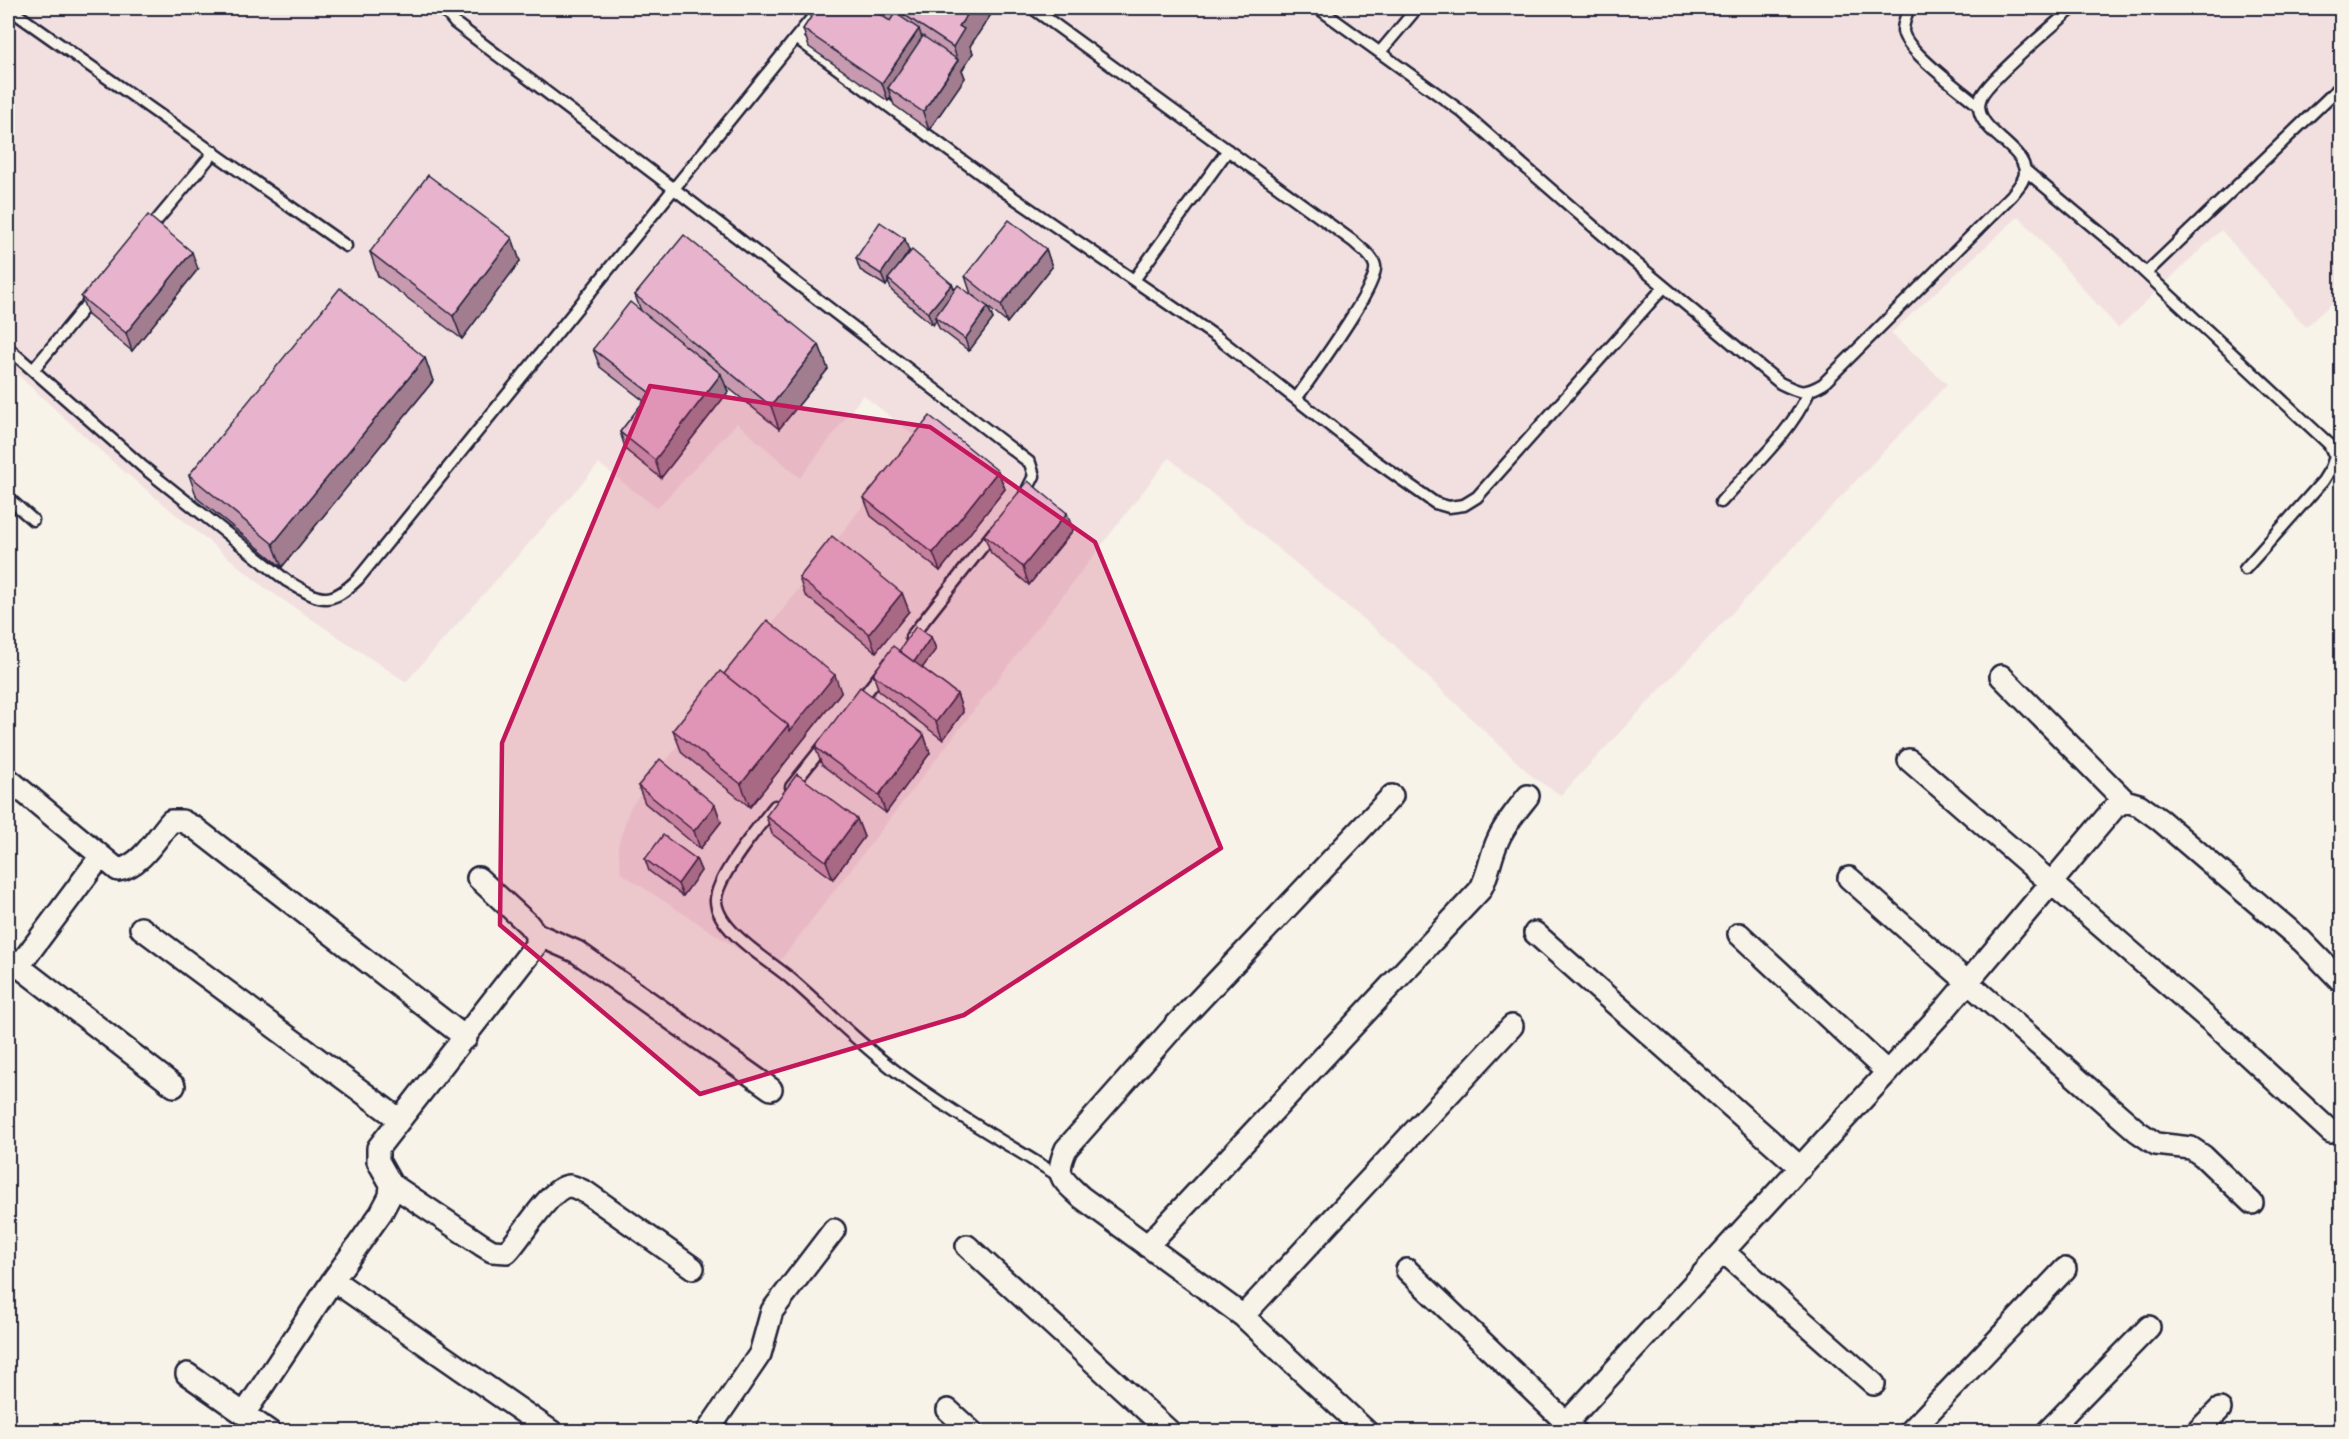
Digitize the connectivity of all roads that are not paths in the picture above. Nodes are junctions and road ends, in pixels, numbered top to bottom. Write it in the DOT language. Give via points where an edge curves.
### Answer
graph roads {
  1 [pos="8,8"];
  2 [pos="446,8"];
  3 [pos="820,8"];
  4 [pos="1318,8"];
  5 [pos="1417,8"];
  6 [pos="1908,8"];
  7 [pos="2073,8"];
  8 [pos="1035,10"];
  9 [pos="796,38"];
  10 [pos="1380,52"];
  11 [pos="2342,85"];
  12 [pos="1978,105"];
  13 [pos="1228,150"];
  14 [pos="214,152"];
  15 [pos="2025,170"];
  16 [pos="673,188"];
  17 [pos="138,243"];
  18 [pos="346,246"];
  19 [pos="2146,273"];
  20 [pos="1134,280"];
  21 [pos="1664,287"];
  22 [pos="101,288"];
  23 [pos="8,348"];
  24 [pos="33,370"];
  25 [pos="1809,392"];
  26 [pos="1296,399"];
  27 [pos="8,498"];
  28 [pos="1721,501"];
  29 [pos="1014,507"];
  30 [pos="33,520"];
  31 [pos="1000,525"];
  32 [pos="2245,569"];
  33 [pos="905,645"];
  34 [pos="890,663"];
  35 [pos="2001,676"];
  36 [pos="852,710"];
  37 [pos="830,738"];
  38 [pos="1909,760"];
  39 [pos="8,779"];
  40 [pos="1392,796"];
  41 [pos="1528,796"];
  42 [pos="2126,801"];
  43 [pos="101,856"];
  44 [pos="478,878"];
  45 [pos="1849,878"];
  46 [pos="2052,882"];
  47 [pos="141,928"];
  48 [pos="1535,933"];
  49 [pos="536,934"];
  50 [pos="1739,934"];
  51 [pos="13,962"];
  52 [pos="1968,982"];
  53 [pos="2342,982"];
  54 [pos="1512,1026"];
  55 [pos="466,1038"];
  56 [pos="1887,1072"];
  57 [pos="174,1086"];
  58 [pos="771,1089"];
  59 [pos="400,1119"];
  60 [pos="2331,1132"];
  61 [pos="1801,1168"];
  62 [pos="1062,1178"];
  63 [pos="391,1184"];
  64 [pos="2252,1203"];
  65 [pos="834,1230"];
  66 [pos="967,1246"];
  67 [pos="1147,1246"];
  68 [pos="1724,1252"];
  69 [pos="693,1268"];
  70 [pos="2065,1269"];
  71 [pos="1407,1270"];
  72 [pos="333,1280"];
  73 [pos="1243,1316"];
  74 [pos="2149,1328"];
  75 [pos="187,1374"];
  76 [pos="1874,1384"];
  77 [pos="2220,1408"];
  78 [pos="948,1410"];
  79 [pos="244,1414"];
  80 [pos="1567,1428"];
  81 [pos="270,1431"];
  82 [pos="552,1431"];
  83 [pos="707,1431"];
  84 [pos="972,1431"];
  85 [pos="1170,1431"];
  86 [pos="1367,1431"];
  87 [pos="1910,1431"];
  88 [pos="2047,1431"];
  89 [pos="2197,1431"];
  1 -- 14 [label="lane"];
  2 -- 16 [label="lane" via="455,22"];
  3 -- 9 [label="lane"];
  4 -- 10 [label="lane"];
  5 -- 10 [label="lane"];
  6 -- 12 [label="lane" via="1903,31 1908,42"];
  7 -- 12 [label="lane" via="1994,80"];
  8 -- 13 [label="lane"];
  9 -- 16 [label="lane"];
  9 -- 20 [label="lane" via="1001,189"];
  10 -- 21 [label="lane" via="1461,111"];
  11 -- 19 [label="lane"];
  12 -- 15 [label="lane" via="1981,119 2019,157"];
  13 -- 20 [label="lane"];
  13 -- 26 [label="lane" via="1354,242 1371,257 1376,268 1359,306"];
  14 -- 17 [label="lane"];
  14 -- 18 [label="lane"];
  15 -- 19 [label="lane"];
  15 -- 25 [label="lane" via="2012,195 1823,384"];
  16 -- 24 [label="lane" via="358,579 343,594 329,599 312,595 287,581 143,467"];
  16 -- 29 [label="lane" via="1030,463 1034,476"];
  19 -- 32 [label="lane" via="2320,436 2335,457 2323,481"];
  20 -- 26 [label="lane"];
  21 -- 25 [label="lane" via="1780,383 1798,392"];
  21 -- 26 [label="lane" via="1502,471 1464,505 1449,507 1435,503"];
  22 -- 24 [label="lane"];
  23 -- 24 [label="lane"];
  25 -- 28 [label="lane" via="1790,425"];
  27 -- 30 [label="lane"];
  31 -- 33 [label="lane"];
  34 -- 36 [label="lane"];
  35 -- 42 [label="street"];
  37 -- 62 [label="lane" via="748,841 720,884 716,901 722,919 895,1071"];
  38 -- 46 [label="street"];
  39 -- 43 [label="street"];
  40 -- 62 [label="street" via="1173,1028 1066,1149 1059,1166"];
  41 -- 67 [label="street" via="1498,840 1488,877 1480,890"];
  42 -- 46 [label="street" via="2115,807"];
  42 -- 53 [label="street" via="2160,820 2302,941"];
  43 -- 51 [label="street"];
  43 -- 55 [label="street" via="118,870 128,868 171,821 182,821"];
  44 -- 49 [label="street"];
  45 -- 52 [label="street"];
  46 -- 52 [label="street"];
  46 -- 60 [label="street"];
  47 -- 59 [label="street"];
  48 -- 61 [label="street"];
  49 -- 55 [label="street" via="536,945 530,955"];
  49 -- 58 [label="street" via="577,952"];
  50 -- 56 [label="street"];
  51 -- 57 [label="street"];
  52 -- 56 [label="street"];
  52 -- 64 [label="street" via="2137,1131 2156,1144 2191,1148"];
  54 -- 73 [label="street"];
  55 -- 59 [label="street"];
  56 -- 61 [label="street"];
  59 -- 63 [label="street" via="378,1148 378,1161"];
  61 -- 68 [label="street"];
  62 -- 67 [label="street"];
  63 -- 69 [label="street" via="492,1251 507,1252 559,1189 570,1186 587,1193"];
  63 -- 72 [label="street" via="381,1213"];
  65 -- 83 [label="street" via="772,1311 760,1354"];
  66 -- 85 [label="street"];
  67 -- 73 [label="street"];
  68 -- 76 [label="street"];
  68 -- 80 [label="street"];
  70 -- 87 [label="street"];
  71 -- 80 [label="street"];
  72 -- 79 [label="street"];
  72 -- 82 [label="street"];
  73 -- 86 [label="street"];
  74 -- 88 [label="street"];
  75 -- 79 [label="street"];
  77 -- 89 [label="street"];
  78 -- 84 [label="street"];
  79 -- 81 [label="street"];
}
